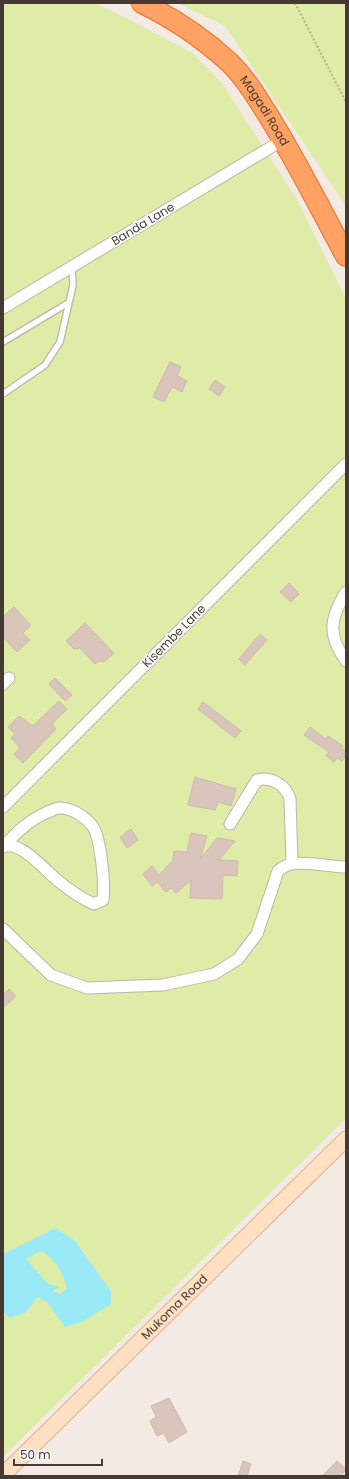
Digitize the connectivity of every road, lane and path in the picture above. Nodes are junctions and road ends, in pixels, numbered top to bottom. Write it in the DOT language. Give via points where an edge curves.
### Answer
graph roads {
  1 [pos="142,3"];
  2 [pos="295,3"];
  3 [pos="346,102"];
  4 [pos="283,140"];
  5 [pos="346,256"];
  6 [pos="72,267"];
  7 [pos="68,303"];
  8 [pos="3,308"];
  9 [pos="3,342"];
  10 [pos="3,394"];
  11 [pos="346,464"];
  12 [pos="346,592"];
  13 [pos="346,660"];
  14 [pos="3,807"];
  15 [pos="230,824"];
  16 [pos="4,847"];
  17 [pos="292,862"];
  18 [pos="346,867"];
  19 [pos="3,929"];
  20 [pos="346,1139"];
  21 [pos="3,1475"];
  1 -- 4 [label="highway, Magadi Road" via="196,34 231,64 254,93"];
  2 -- 3 [label="path"];
  4 -- 5 [label="highway, Magadi Road"];
  4 -- 6 [label="street, Banda Lane"];
  6 -- 7 [label="lane" via="73,285"];
  6 -- 8 [label="street, Banda Lane"];
  7 -- 9 [label="lane"];
  7 -- 10 [label="lane" via="60,342 45,365"];
  11 -- 14 [label="street, Kisembe Lane"];
  12 -- 13 [label="street" via="336,608 332,624 335,641"];
  15 -- 17 [label="street" via="257,780 263,778 283,786 290,799"];
  16 -- 16 [label="street" via="15,846 29,855 81,898 94,904 103,900 103,872 94,828 74,812 59,808 35,818 23,826"];
  17 -- 18 [label="street"];
  17 -- 19 [label="street" via="278,871 257,934 238,958 214,974 163,986 87,988 51,974"];
  20 -- 21 [label="street, Mukoma Road"];
}
